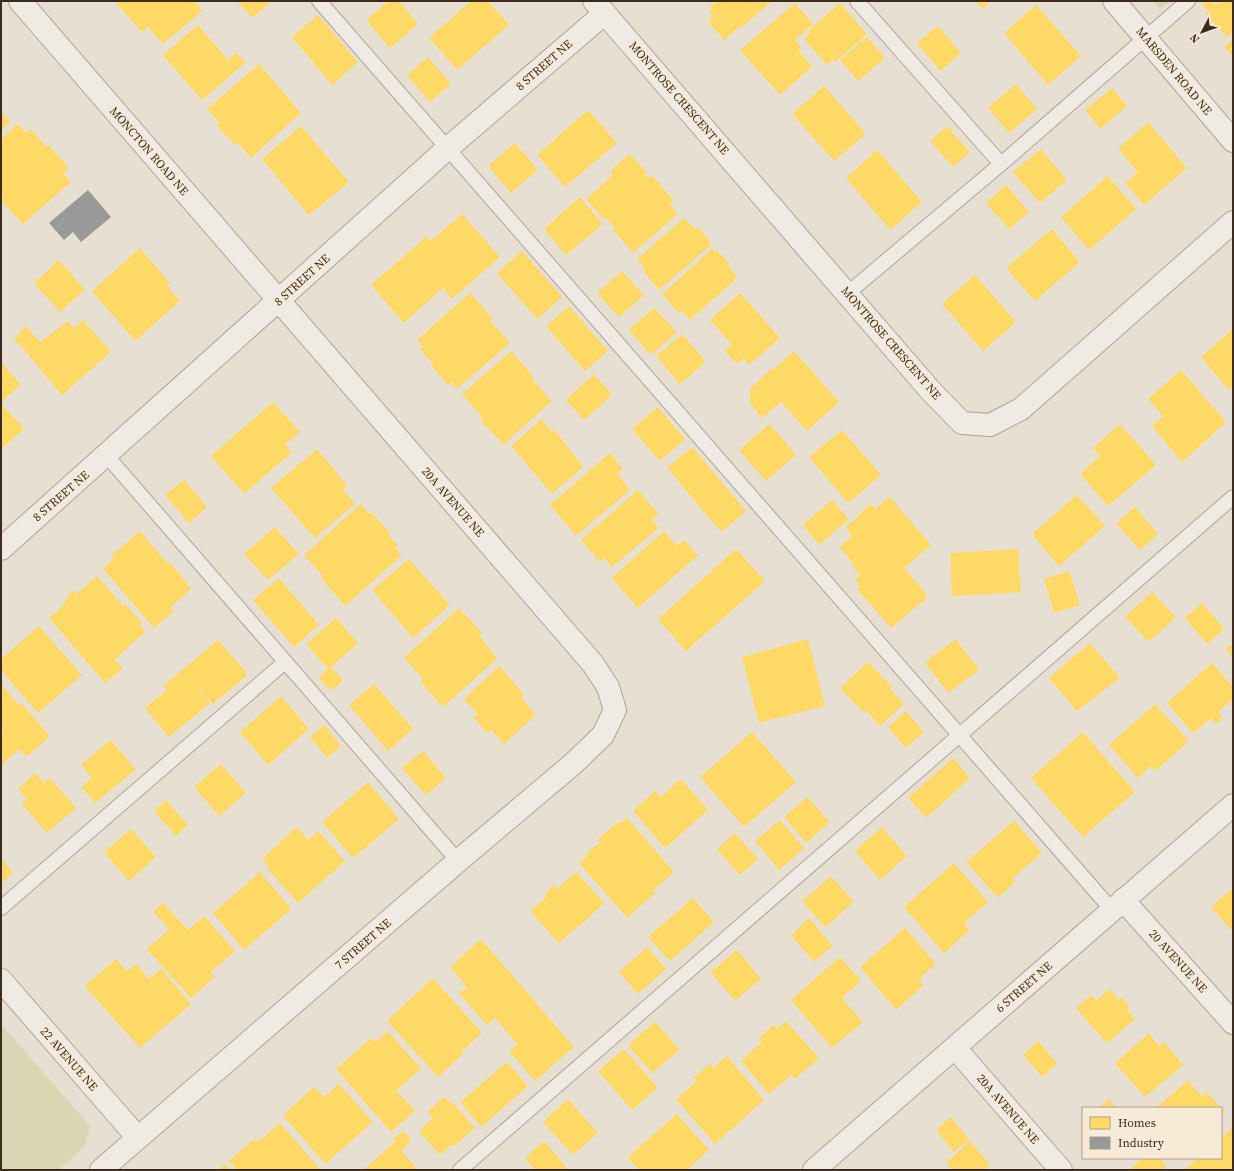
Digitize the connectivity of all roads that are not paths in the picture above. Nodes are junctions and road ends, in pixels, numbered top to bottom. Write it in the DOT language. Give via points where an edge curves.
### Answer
graph roads {
  1 [pos="20,1"];
  2 [pos="319,1"];
  3 [pos="857,1"];
  4 [pos="1114,1"];
  5 [pos="1188,1"];
  6 [pos="599,7"];
  7 [pos="1146,38"];
  8 [pos="1233,141"];
  9 [pos="448,148"];
  10 [pos="1001,164"];
  11 [pos="1233,222"];
  12 [pos="848,294"];
  13 [pos="279,300"];
  14 [pos="106,456"];
  15 [pos="1233,498"];
  16 [pos="1,549"];
  17 [pos="285,662"];
  18 [pos="615,710"];
  19 [pos="961,735"];
  20 [pos="1233,805"];
  21 [pos="458,861"];
  22 [pos="1117,905"];
  23 [pos="1,908"];
  24 [pos="1,980"];
  25 [pos="1233,1023"];
  26 [pos="955,1048"];
  27 [pos="138,1138"];
  28 [pos="101,1170"];
  29 [pos="460,1170"];
  30 [pos="814,1170"];
  31 [pos="1061,1170"];
  1 -- 13 [label="street, MONCTON ROAD NE"];
  2 -- 9 [label="lane"];
  3 -- 10 [label="lane"];
  4 -- 7 [label="street, MARSDEN ROAD NE"];
  5 -- 7 [label="lane"];
  6 -- 9 [label="street, 8 STREET NE"];
  6 -- 12 [label="street, MONTROSE CRESCENT NE"];
  7 -- 8 [label="street, MARSDEN ROAD NE"];
  7 -- 10 [label="lane"];
  9 -- 13 [label="street, 8 STREET NE"];
  9 -- 19 [label="lane"];
  10 -- 12 [label="lane"];
  11 -- 12 [label="street, MONTROSE CRESCENT NE" via="1021,409 990,425 962,423 930,390"];
  13 -- 14 [label="street, 8 STREET NE"];
  13 -- 18 [label="street, 20A AVENUE NE" via="593,664 608,687"];
  14 -- 16 [label="street, 8 STREET NE"];
  14 -- 17 [label="lane"];
  15 -- 19 [label="lane"];
  17 -- 21 [label="lane"];
  17 -- 23 [label="lane"];
  18 -- 21 [label="street, 7 STREET NE" via="603,735 580,758"];
  19 -- 22 [label="lane"];
  19 -- 29 [label="lane"];
  20 -- 22 [label="street, 6 STREET NE"];
  21 -- 27 [label="street, 7 STREET NE"];
  22 -- 25 [label="street, 20 AVENUE NE"];
  22 -- 26 [label="street, 6 STREET NE"];
  24 -- 27 [label="street, 22 AVENUE NE"];
  26 -- 30 [label="street, 6 STREET NE"];
  26 -- 31 [label="street, 20A AVENUE NE"];
  27 -- 28 [label="street, 7 STREET NE"];
}
